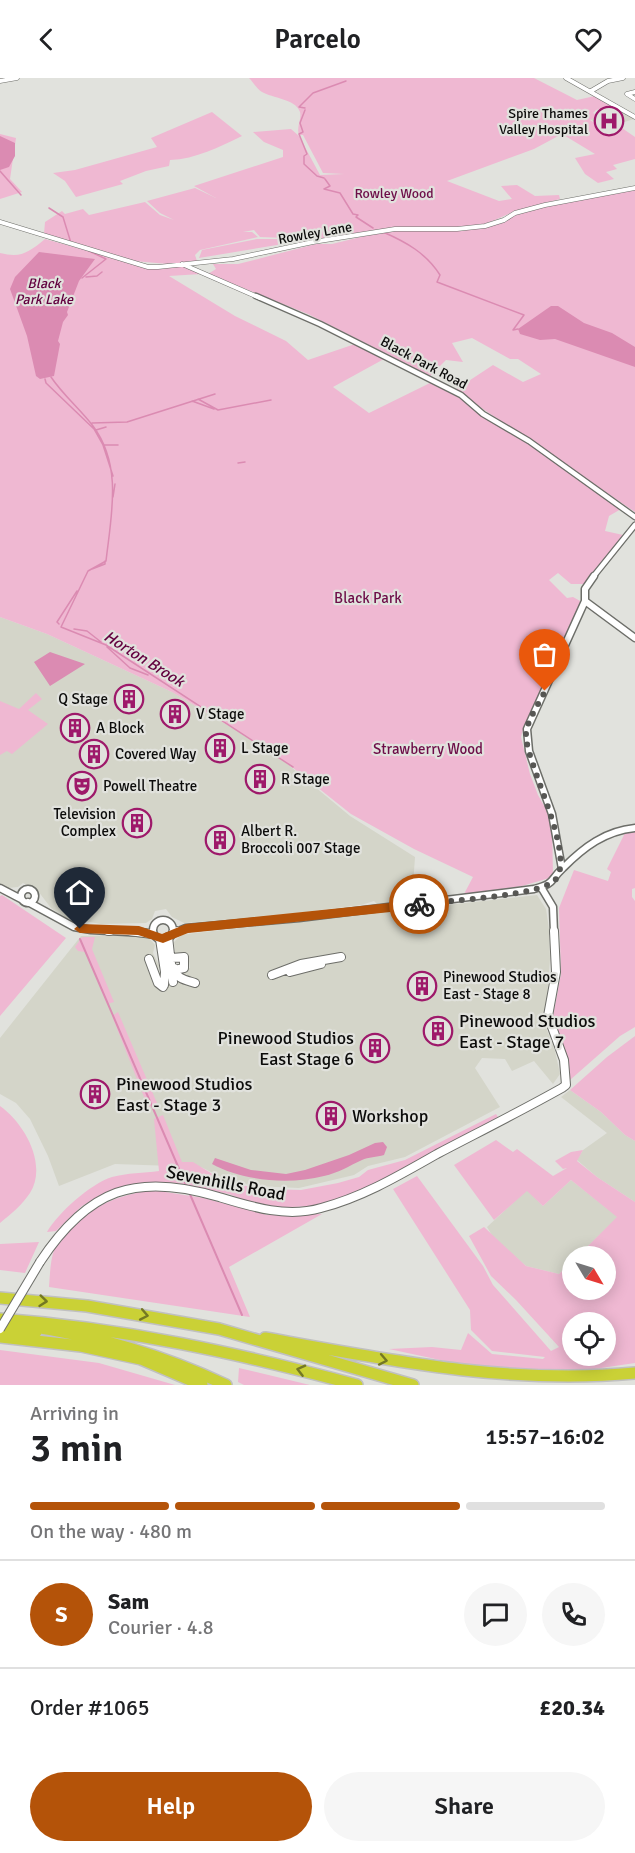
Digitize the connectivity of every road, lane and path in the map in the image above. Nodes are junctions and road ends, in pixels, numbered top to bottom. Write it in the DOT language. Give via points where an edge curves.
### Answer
graph roads {
  1 [pos="17,78"];
  2 [pos="566,78"];
  3 [pos="623,78"];
  4 [pos="0,81"];
  5 [pos="591,91"];
  6 [pos="635,92"];
  7 [pos="635,99"];
  8 [pos="635,112"];
  9 [pos="630,114"];
  10 [pos="635,117"];
  11 [pos="635,188"];
  12 [pos="0,222"];
  13 [pos="182,264"];
  14 [pos="635,518"];
  15 [pos="635,525"];
  16 [pos="585,601"];
  17 [pos="635,638"];
  18 [pos="74,778"];
  19 [pos="90,787"];
  20 [pos="635,828"];
  21 [pos="562,869"];
  22 [pos="541,887"];
  23 [pos="1,889"];
  24 [pos="35,895"];
  25 [pos="23,898"];
  26 [pos="44,914"];
  27 [pos="172,924"];
  28 [pos="153,925"];
  29 [pos="186,928"];
  30 [pos="139,930"];
  31 [pos="152,934"];
  32 [pos="167,936"];
  33 [pos="170,956"];
  34 [pos="149,959"];
  35 [pos="174,970"];
  36 [pos="272,975"];
  37 [pos="173,982"];
  38 [pos="195,983"];
  39 [pos="0,1298"];
  40 [pos="0,1320"];
  41 [pos="0,1328"];
  42 [pos="242,1335"];
  43 [pos="0,1337"];
  44 [pos="130,1346"];
  45 [pos="635,1373"];
  46 [pos="202,1385"];
  47 [pos="226,1385"];
  48 [pos="357,1385"];
  49 [pos="413,1385"];
  1 -- 4 [label="street"];
  2 -- 5 [label="street"];
  3 -- 5 [label="street"];
  5 -- 9 [label="street"];
  6 -- 7 [label="street" via="627,94"];
  8 -- 9 [label="street"];
  9 -- 10 [label="street"];
  11 -- 13 [label="street, Rowley Lane" via="545,205 485,226 457,230 395,229 232,259"];
  12 -- 13 [label="street, Rowley Lane" via="148,267"];
  13 -- 14 [label="street, Black Park Road" via="320,324 461,395"];
  15 -- 16 [label="street" via="590,581"];
  16 -- 17 [label="street"];
  16 -- 21 [label="street" via="526,736 552,814"];
  18 -- 19 [label="street"];
  20 -- 21 [label="street" via="590,843"];
  21 -- 22 [label="street" via="554,881"];
  22 -- 29 [label="street"];
  22 -- 41 [label="street, Sevenhills Road, bridge" via="553,907 556,972 548,1016 564,1060 566,1085 383,1184 334,1205 291,1212 266,1210 188,1189 151,1185 116,1192 83,1209 54,1238"];
  23 -- 25 [label="street"];
  24 -- 25 [label="street" via="33,899"];
  24 -- 25 [label="street" via="30,890"];
  24 -- 26 [label="street"];
  25 -- 26 [label="street"];
  26 -- 30 [label="street" via="80,929"];
  27 -- 28 [label="street" via="162,921"];
  27 -- 29 [label="street"];
  27 -- 32 [label="street"];
  28 -- 30 [label="street"];
  28 -- 31 [label="street"];
  29 -- 32 [label="street"];
  30 -- 31 [label="street"];
  31 -- 32 [label="street"];
  32 -- 33 [label="street"];
  32 -- 34 [label="street" via="164,986 158,983"];
  33 -- 35 [label="street"];
  33 -- 35 [label="street" via="184,957 184,968"];
  33 -- 37 [label="street"];
  35 -- 38 [label="street" via="181,979"];
  36 -- 36 [label="street" via="309,962 341,957 307,968"];
  39 -- 42 [label="highway, one-way" via="123,1311"];
  40 -- 44 [label="highway" via="92,1335"];
  48 -- 40 [label="highway, one-way" via="176,1340 61,1322"];
  41 -- 44 [label="highway"];
  42 -- 45 [label="highway, one-way" via="516,1382 560,1382"];
  42 -- 49 [label="highway"];
  43 -- 46 [label="highway" via="81,1346 141,1359"];
  44 -- 47 [label="highway"];
}
